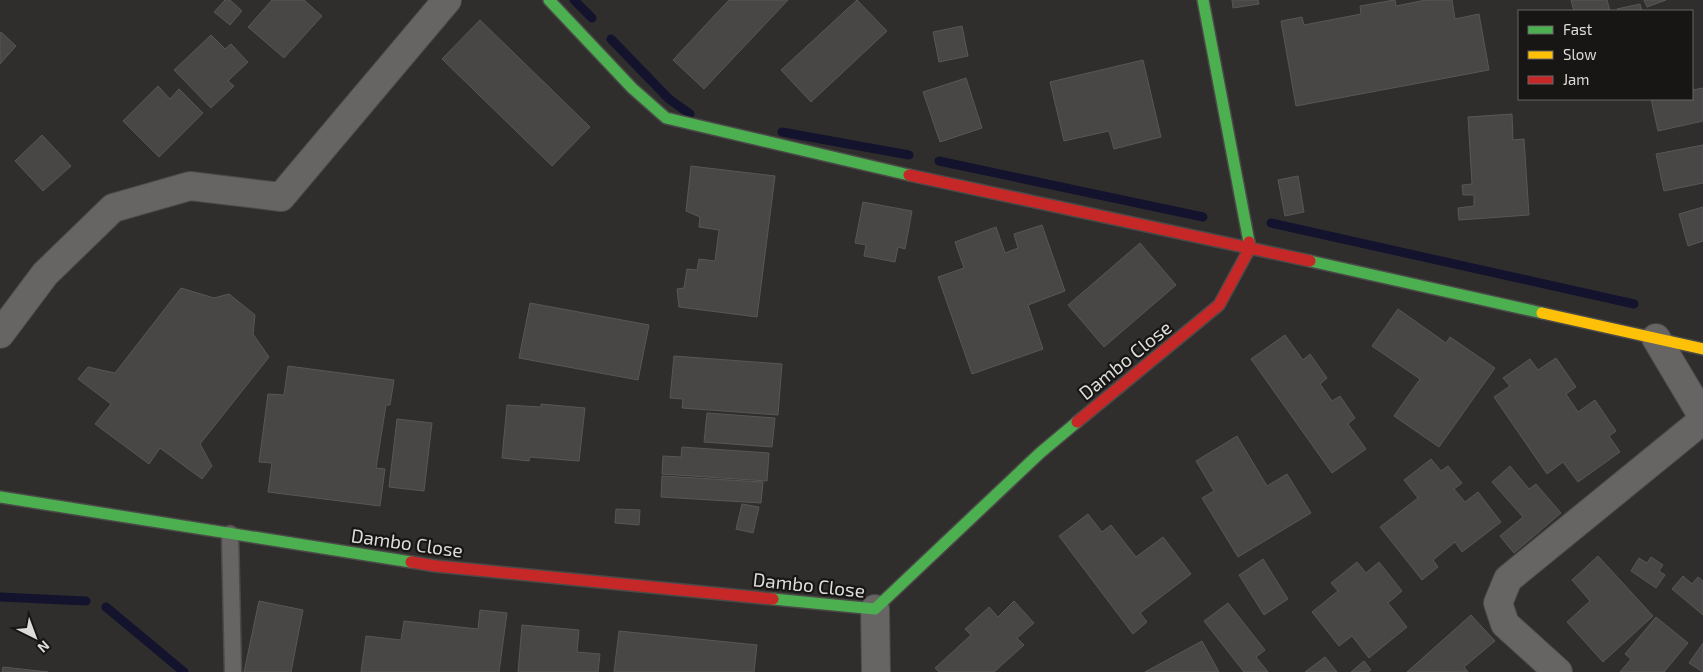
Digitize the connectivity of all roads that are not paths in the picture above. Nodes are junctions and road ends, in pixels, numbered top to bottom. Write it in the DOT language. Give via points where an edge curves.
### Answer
graph roads {
  1 [pos="447,0"];
  2 [pos="549,0"];
  3 [pos="1203,0"];
  4 [pos="1250,248"];
  5 [pos="0,334"];
  6 [pos="1656,338"];
  7 [pos="1703,349"];
  8 [pos="1703,418"];
  9 [pos="0,498"];
  10 [pos="230,534"];
  11 [pos="875,609"];
  12 [pos="233,672"];
  13 [pos="876,672"];
  14 [pos="1558,672"];
  1 -- 5 [label="street" via="281,197 190,186 113,208 45,274"];
  2 -- 4 [label="street" via="632,88 666,118 909,176"];
  3 -- 4 [label="street"];
  4 -- 6 [label="street"];
  4 -- 11 [label="street, Dambo Close" via="1219,305 1040,453"];
  6 -- 7 [label="street"];
  6 -- 8 [label="street"];
  8 -- 14 [label="street" via="1508,579 1498,603 1505,624"];
  9 -- 10 [label="street, Dambo Close"];
  10 -- 11 [label="street, Dambo Close" via="436,566"];
  10 -- 12 [label="lane"];
  11 -- 13 [label="street"];
}
